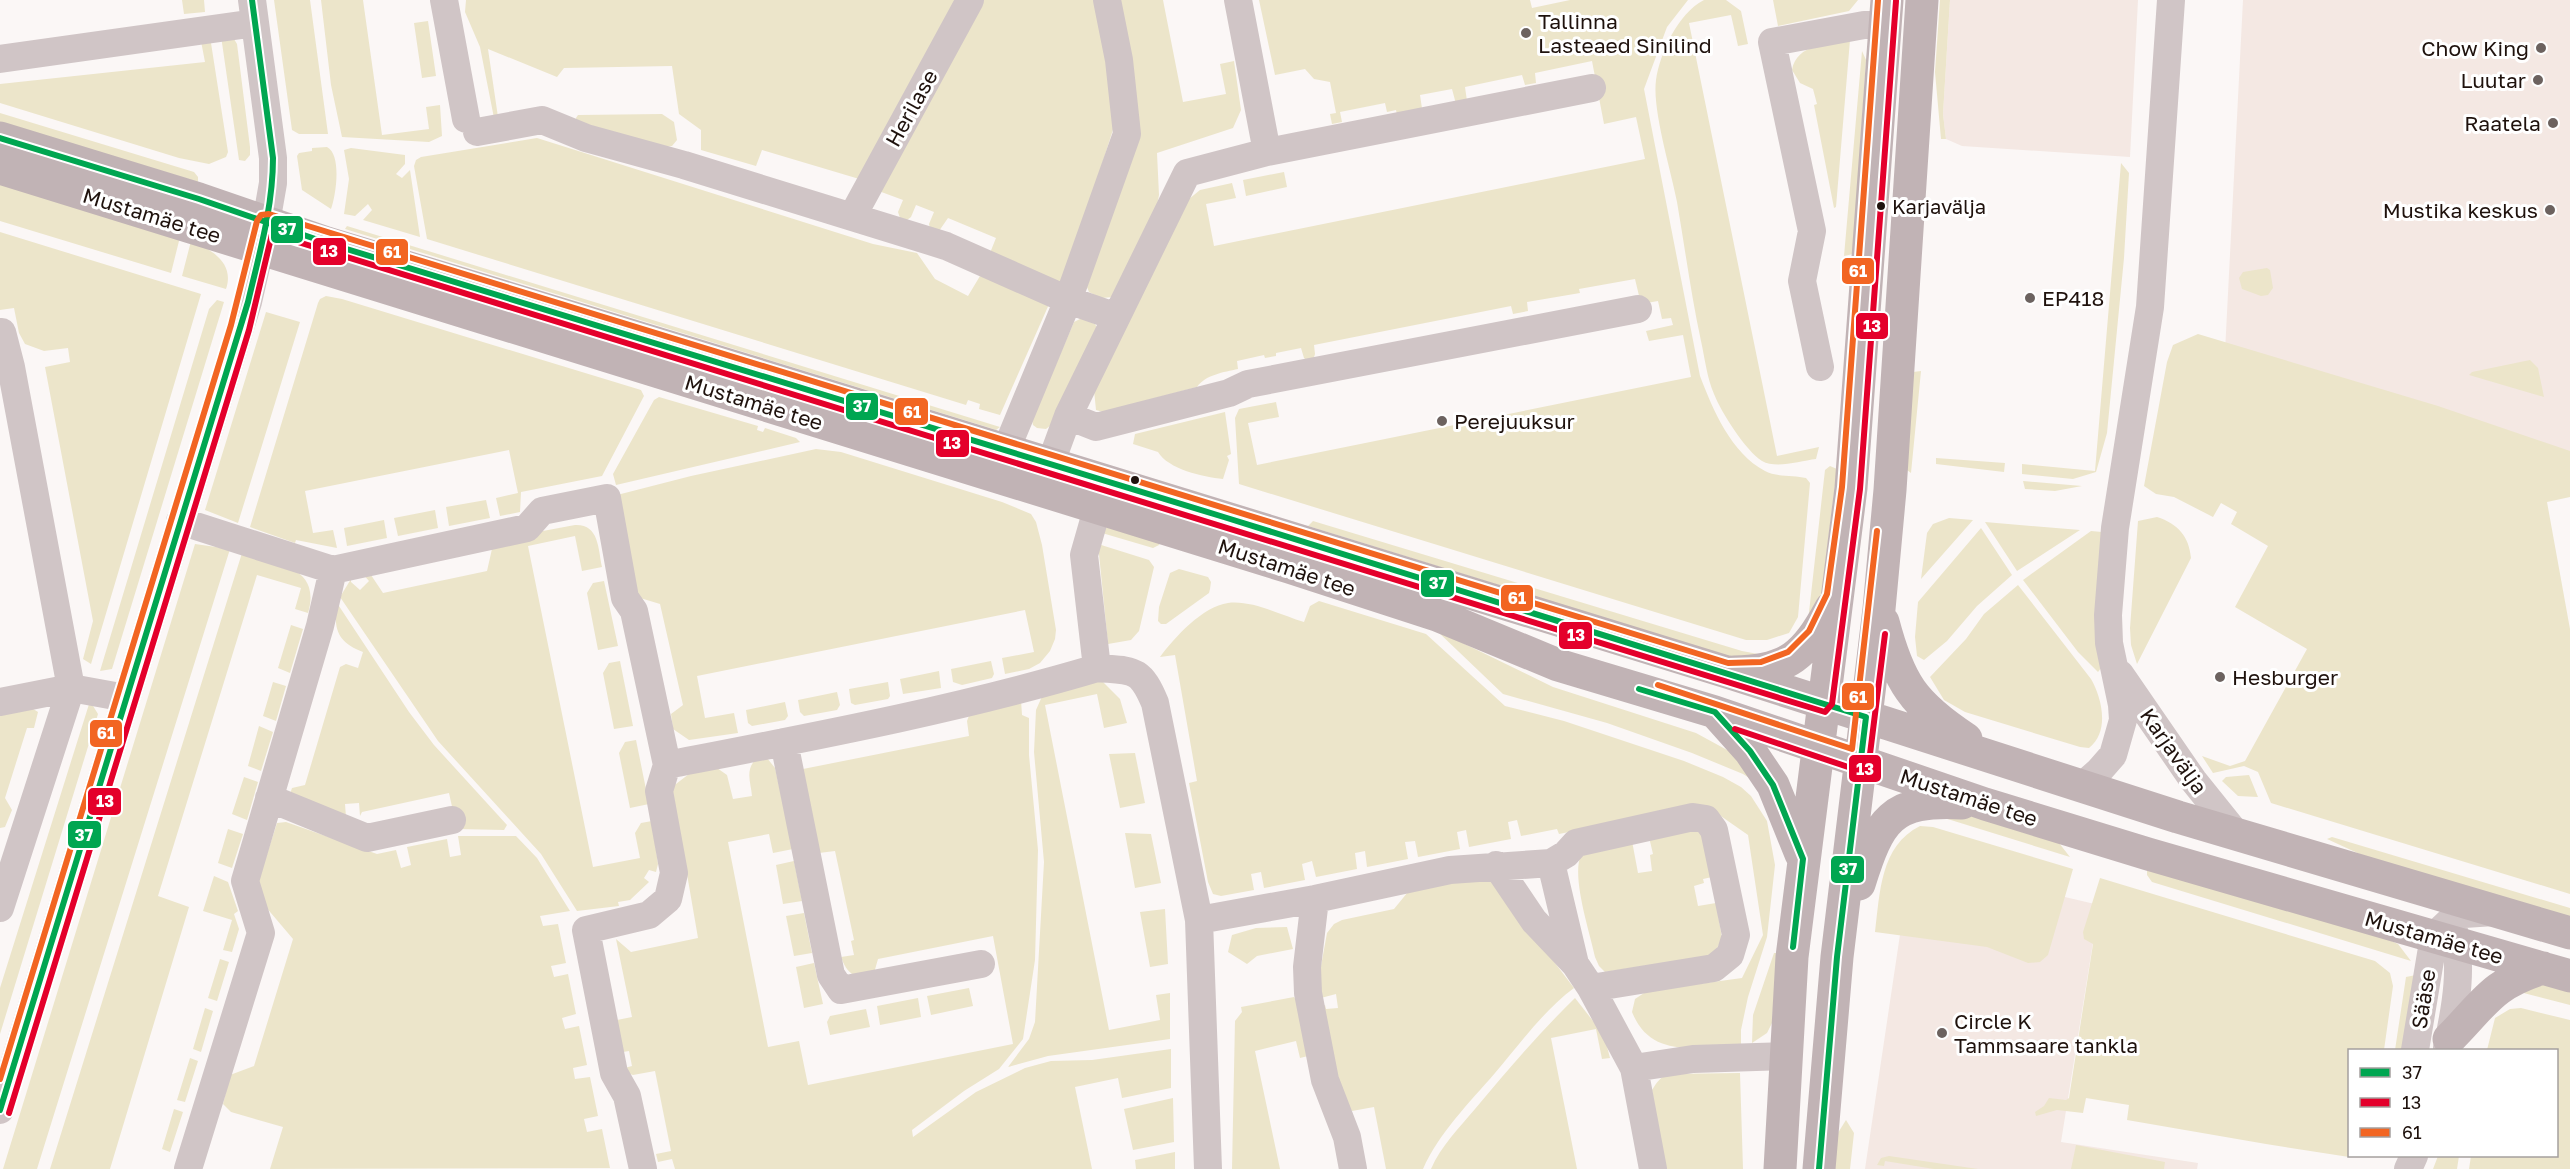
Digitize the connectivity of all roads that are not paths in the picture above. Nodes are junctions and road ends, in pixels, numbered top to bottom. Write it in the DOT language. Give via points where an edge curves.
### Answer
graph roads {
  1 [pos="444,0"];
  2 [pos="970,0"];
  3 [pos="1107,0"];
  4 [pos="1238,0"];
  5 [pos="1922,0"];
  6 [pos="2171,0"];
  7 [pos="254,11"];
  8 [pos="1886,13"];
  9 [pos="0,59"];
  10 [pos="1592,88"];
  11 [pos="0,138"];
  12 [pos="1267,152"];
  13 [pos="0,168"];
  14 [pos="852,217"];
  15 [pos="264,236"];
  16 [pos="1068,300"];
  17 [pos="1638,309"];
  18 [pos="1114,316"];
  19 [pos="0,332"];
  20 [pos="1820,367"];
  21 [pos="1059,441"];
  22 [pos="1006,450"];
  23 [pos="1019,483"];
  24 [pos="1101,494"];
  25 [pos="180,521"];
  26 [pos="333,570"];
  27 [pos="1836,597"];
  28 [pos="1879,609"];
  29 [pos="2114,664"];
  30 [pos="1097,668"];
  31 [pos="1726,672"];
  32 [pos="71,688"];
  33 [pos="126,698"];
  34 [pos="0,702"];
  35 [pos="1823,703"];
  36 [pos="1714,712"];
  37 [pos="1866,717"];
  38 [pos="784,742"];
  39 [pos="1817,747"];
  40 [pos="1995,758"];
  41 [pos="1860,761"];
  42 [pos="667,765"];
  43 [pos="2082,786"];
  44 [pos="269,798"];
  45 [pos="1985,804"];
  46 [pos="452,820"];
  47 [pos="2238,836"];
  48 [pos="9,847"];
  49 [pos="1803,859"];
  50 [pos="1551,862"];
  51 [pos="1496,866"];
  52 [pos="1315,899"];
  53 [pos="0,908"];
  54 [pos="1199,920"];
  55 [pos="2445,923"];
  56 [pos="2570,933"];
  57 [pos="1837,957"];
  58 [pos="981,963"];
  59 [pos="1575,964"];
  60 [pos="2556,972"];
  61 [pos="1591,988"];
  62 [pos="2448,1045"];
  63 [pos="2415,1049"];
  64 [pos="1788,1056"];
  65 [pos="1634,1068"];
  66 [pos="0,1110"];
  67 [pos="188,1169"];
  68 [pos="643,1169"];
  69 [pos="1208,1169"];
  70 [pos="1353,1169"];
  71 [pos="1653,1169"];
  72 [pos="1780,1169"];
  73 [pos="1819,1169"];
  1 -- 14 [label="street" via="472,126 542,120 586,138"];
  2 -- 14 [label="street, Herilase"];
  3 -- 16 [label="street" via="1119,60 1127,134"];
  4 -- 12 [label="street"];
  5 -- 28 [label="main road"];
  6 -- 29 [label="street, Karjavälja" via="2150,307 2115,528 2108,615"];
  7 -- 9 [label="street"];
  7 -- 15 [label="street" via="273,158"];
  8 -- 20 [label="street" via="1864,25 1772,42 1812,231 1802,281"];
  8 -- 27 [label="main road" via="1851,488"];
  10 -- 12 [label="street"];
  11 -- 15 [label="main road, Mustamäe tee" via="199,200"];
  12 -- 18 [label="street" via="1186,173"];
  13 -- 15 [label="main road, Mustamäe tee"];
  14 -- 16 [label="street" via="946,246"];
  15 -- 22 [label="main road, Mustamäe tee"];
  15 -- 23 [label="main road, Mustamäe tee"];
  15 -- 25 [label="street" via="248,302"];
  16 -- 18 [label="street"];
  16 -- 22 [label="street"];
  17 -- 21 [label="street" via="1248,384 1229,393 1096,427"];
  18 -- 21 [label="street"];
  19 -- 32 [label="street" via="11,367"];
  21 -- 22 [label="main road, Mustamäe tee"];
  21 -- 23 [label="street"];
  21 -- 24 [label="main road, Mustamäe tee"];
  22 -- 23 [label="street"];
  23 -- 24 [label="main road, Mustamäe tee"];
  24 -- 30 [label="street" via="1084,555"];
  24 -- 31 [label="main road, Mustamäe tee" via="1227,518"];
  24 -- 36 [label="main road, Mustamäe tee" via="1437,615 1558,665"];
  25 -- 26 [label="street"];
  25 -- 33 [label="street"];
  26 -- 42 [label="street" via="526,528 542,511 607,498 625,598 634,611"];
  26 -- 44 [label="street"];
  27 -- 31 [label="main road" via="1816,636 1793,660 1763,671"];
  27 -- 35 [label="main road"];
  28 -- 37 [label="main road"];
  28 -- 40 [label="main road" via="1905,684 1929,712"];
  29 -- 43 [label="street, Karjavälja" via="2123,720 2118,740 2113,755"];
  29 -- 47 [label="street, Karjavälja" via="2193,780"];
  30 -- 38 [label="street" via="996,697"];
  30 -- 54 [label="street" via="1133,671 1147,684 1155,703"];
  31 -- 35 [label="main road, Mustamäe tee"];
  32 -- 33 [label="street"];
  32 -- 34 [label="street"];
  32 -- 48 [label="street"];
  33 -- 66 [label="street"];
  35 -- 37 [label="main road, Mustamäe tee"];
  35 -- 39 [label="main road"];
  36 -- 39 [label="main road, Mustamäe tee"];
  36 -- 49 [label="main road" via="1750,751 1773,785"];
  37 -- 40 [label="main road, Mustamäe tee"];
  37 -- 41 [label="main road"];
  38 -- 42 [label="street"];
  38 -- 58 [label="street" via="831,975 841,990"];
  39 -- 41 [label="main road, Mustamäe tee"];
  39 -- 49 [label="main road"];
  40 -- 43 [label="main road, Mustamäe tee"];
  41 -- 45 [label="main road, Mustamäe tee"];
  41 -- 57 [label="main road"];
  42 -- 68 [label="street" via="659,790 674,873 668,899 649,915 586,930 614,1073 627,1096"];
  43 -- 47 [label="main road, Mustamäe tee"];
  44 -- 46 [label="street" via="367,838"];
  44 -- 67 [label="street" via="245,884 261,933"];
  45 -- 55 [label="main road, Mustamäe tee" via="2148,854"];
  45 -- 57 [label="main road" via="1919,804 1906,808 1885,824 1872,844"];
  47 -- 55 [label="main road, Mustamäe tee"];
  48 -- 53 [label="street"];
  49 -- 64 [label="main road" via="1792,957"];
  50 -- 51 [label="street"];
  50 -- 59 [label="street"];
  50 -- 61 [label="street" via="1576,843 1693,817 1706,819 1714,830 1736,935 1730,955 1713,968"];
  51 -- 52 [label="street" via="1450,870"];
  51 -- 59 [label="street" via="1534,921"];
  52 -- 54 [label="street"];
  52 -- 70 [label="street" via="1308,993 1325,1080 1347,1137"];
  54 -- 69 [label="street"];
  55 -- 56 [label="main road, Mustamäe tee" via="2494,912"];
  55 -- 60 [label="main road, Mustamäe tee"];
  55 -- 62 [label="street, Sääse" via="2459,975"];
  55 -- 63 [label="street, Sääse"];
  57 -- 73 [label="main road"];
  59 -- 61 [label="street"];
  60 -- 62 [label="main road" via="2519,975 2497,988"];
  61 -- 65 [label="street"];
  64 -- 65 [label="street" via="1694,1059"];
  64 -- 72 [label="main road"];
  65 -- 71 [label="street"];
}
